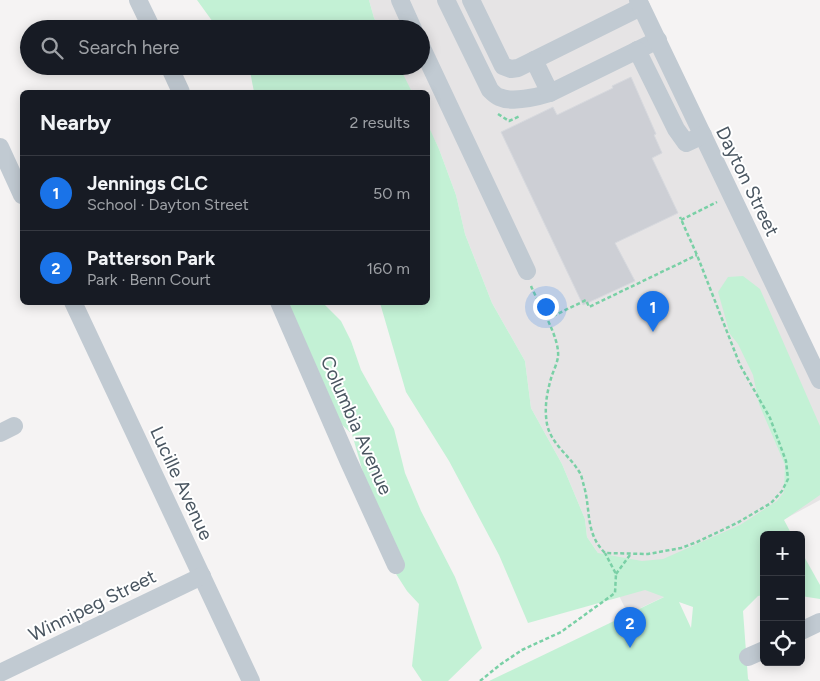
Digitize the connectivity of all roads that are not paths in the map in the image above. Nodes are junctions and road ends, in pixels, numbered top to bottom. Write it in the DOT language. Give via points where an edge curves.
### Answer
graph roads {
  1 [pos="138,0"];
  2 [pos="400,0"];
  3 [pos="446,0"];
  4 [pos="471,0"];
  5 [pos="640,3"];
  6 [pos="148,20"];
  7 [pos="409,20"];
  8 [pos="658,40"];
  9 [pos="637,50"];
  10 [pos="534,60"];
  11 [pos="430,65"];
  12 [pos="174,75"];
  13 [pos="181,90"];
  14 [pos="550,93"];
  15 [pos="703,135"];
  16 [pos="0,147"];
  17 [pos="20,191"];
  18 [pos="527,271"];
  19 [pos="74,305"];
  20 [pos="280,305"];
  21 [pos="820,380"];
  22 [pos="396,565"];
  23 [pos="202,576"];
  24 [pos="820,622"];
  25 [pos="805,630"];
  26 [pos="760,652"];
  27 [pos="748,658"];
  28 [pos="0,674"];
  29 [pos="251,681"];
  1 -- 6 [label="street"];
  2 -- 7 [label="street"];
  3 -- 14 [label="street" via="490,90 499,98 511,100"];
  4 -- 10 [label="street" via="503,66 518,68"];
  5 -- 8 [label="street, Dayton Street"];
  5 -- 10 [label="street"];
  8 -- 9 [label="street"];
  8 -- 15 [label="street, Dayton Street"];
  9 -- 14 [label="street"];
  9 -- 15 [label="street" via="686,143"];
  10 -- 14 [label="street"];
  11 -- 18 [label="street"];
  12 -- 13 [label="street"];
  15 -- 21 [label="street, Dayton Street"];
  16 -- 17 [label="street"];
  19 -- 23 [label="street, Lucille Avenue"];
  20 -- 22 [label="street, Columbia Avenue"];
  23 -- 28 [label="street, Winnipeg Street"];
  23 -- 29 [label="street, Lucille Avenue"];
  24 -- 25 [label="street"];
  26 -- 27 [label="street"];
}
